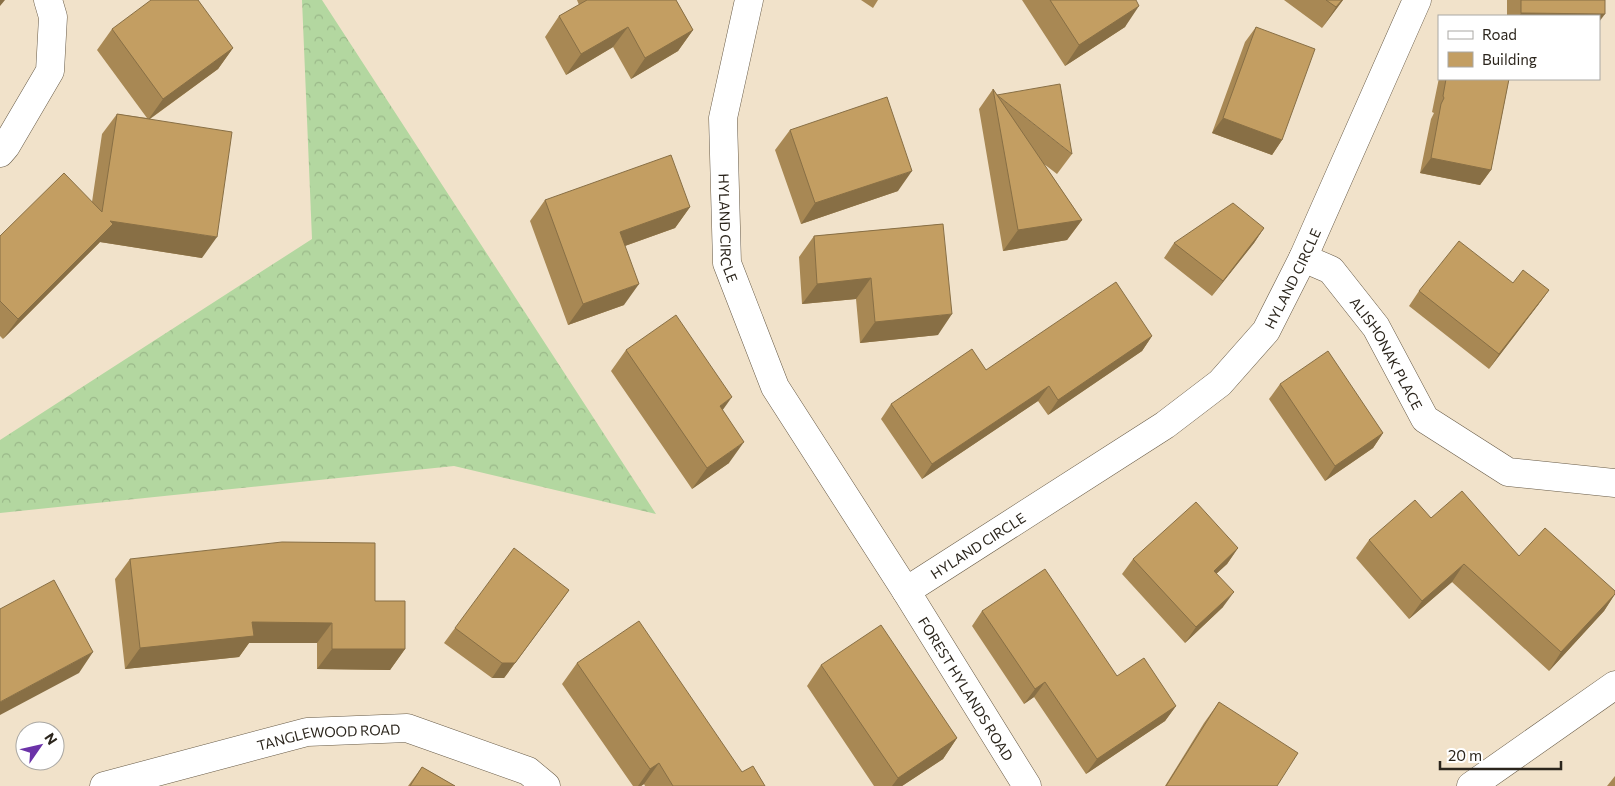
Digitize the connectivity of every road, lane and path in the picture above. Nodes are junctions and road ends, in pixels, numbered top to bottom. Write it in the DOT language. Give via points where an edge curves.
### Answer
graph roads {
  1 [pos="749,0"];
  2 [pos="1417,0"];
  3 [pos="51,8"];
  4 [pos="0,153"];
  5 [pos="1303,258"];
  6 [pos="1615,483"];
  7 [pos="906,591"];
  8 [pos="1615,685"];
  9 [pos="104,786"];
  10 [pos="546,786"];
  11 [pos="1027,786"];
  12 [pos="1471,786"];
  1 -- 7 [label="street, HYLAND CIRCLE" via="723,118 727,263 775,387"];
  2 -- 5 [label="street, HYLAND CIRCLE"];
  3 -- 4 [label="street" via="50,71"];
  5 -- 6 [label="street, ALISHONAK PLACE" via="1331,270 1376,327 1425,419 1508,472"];
  5 -- 7 [label="street, HYLAND CIRCLE" via="1266,331 1220,383 1165,425"];
  7 -- 11 [label="street, FOREST HYLANDS ROAD"];
  8 -- 12 [label="street"];
  9 -- 10 [label="street, TANGLEWOOD ROAD" via="307,732 406,728 528,771"];
}
